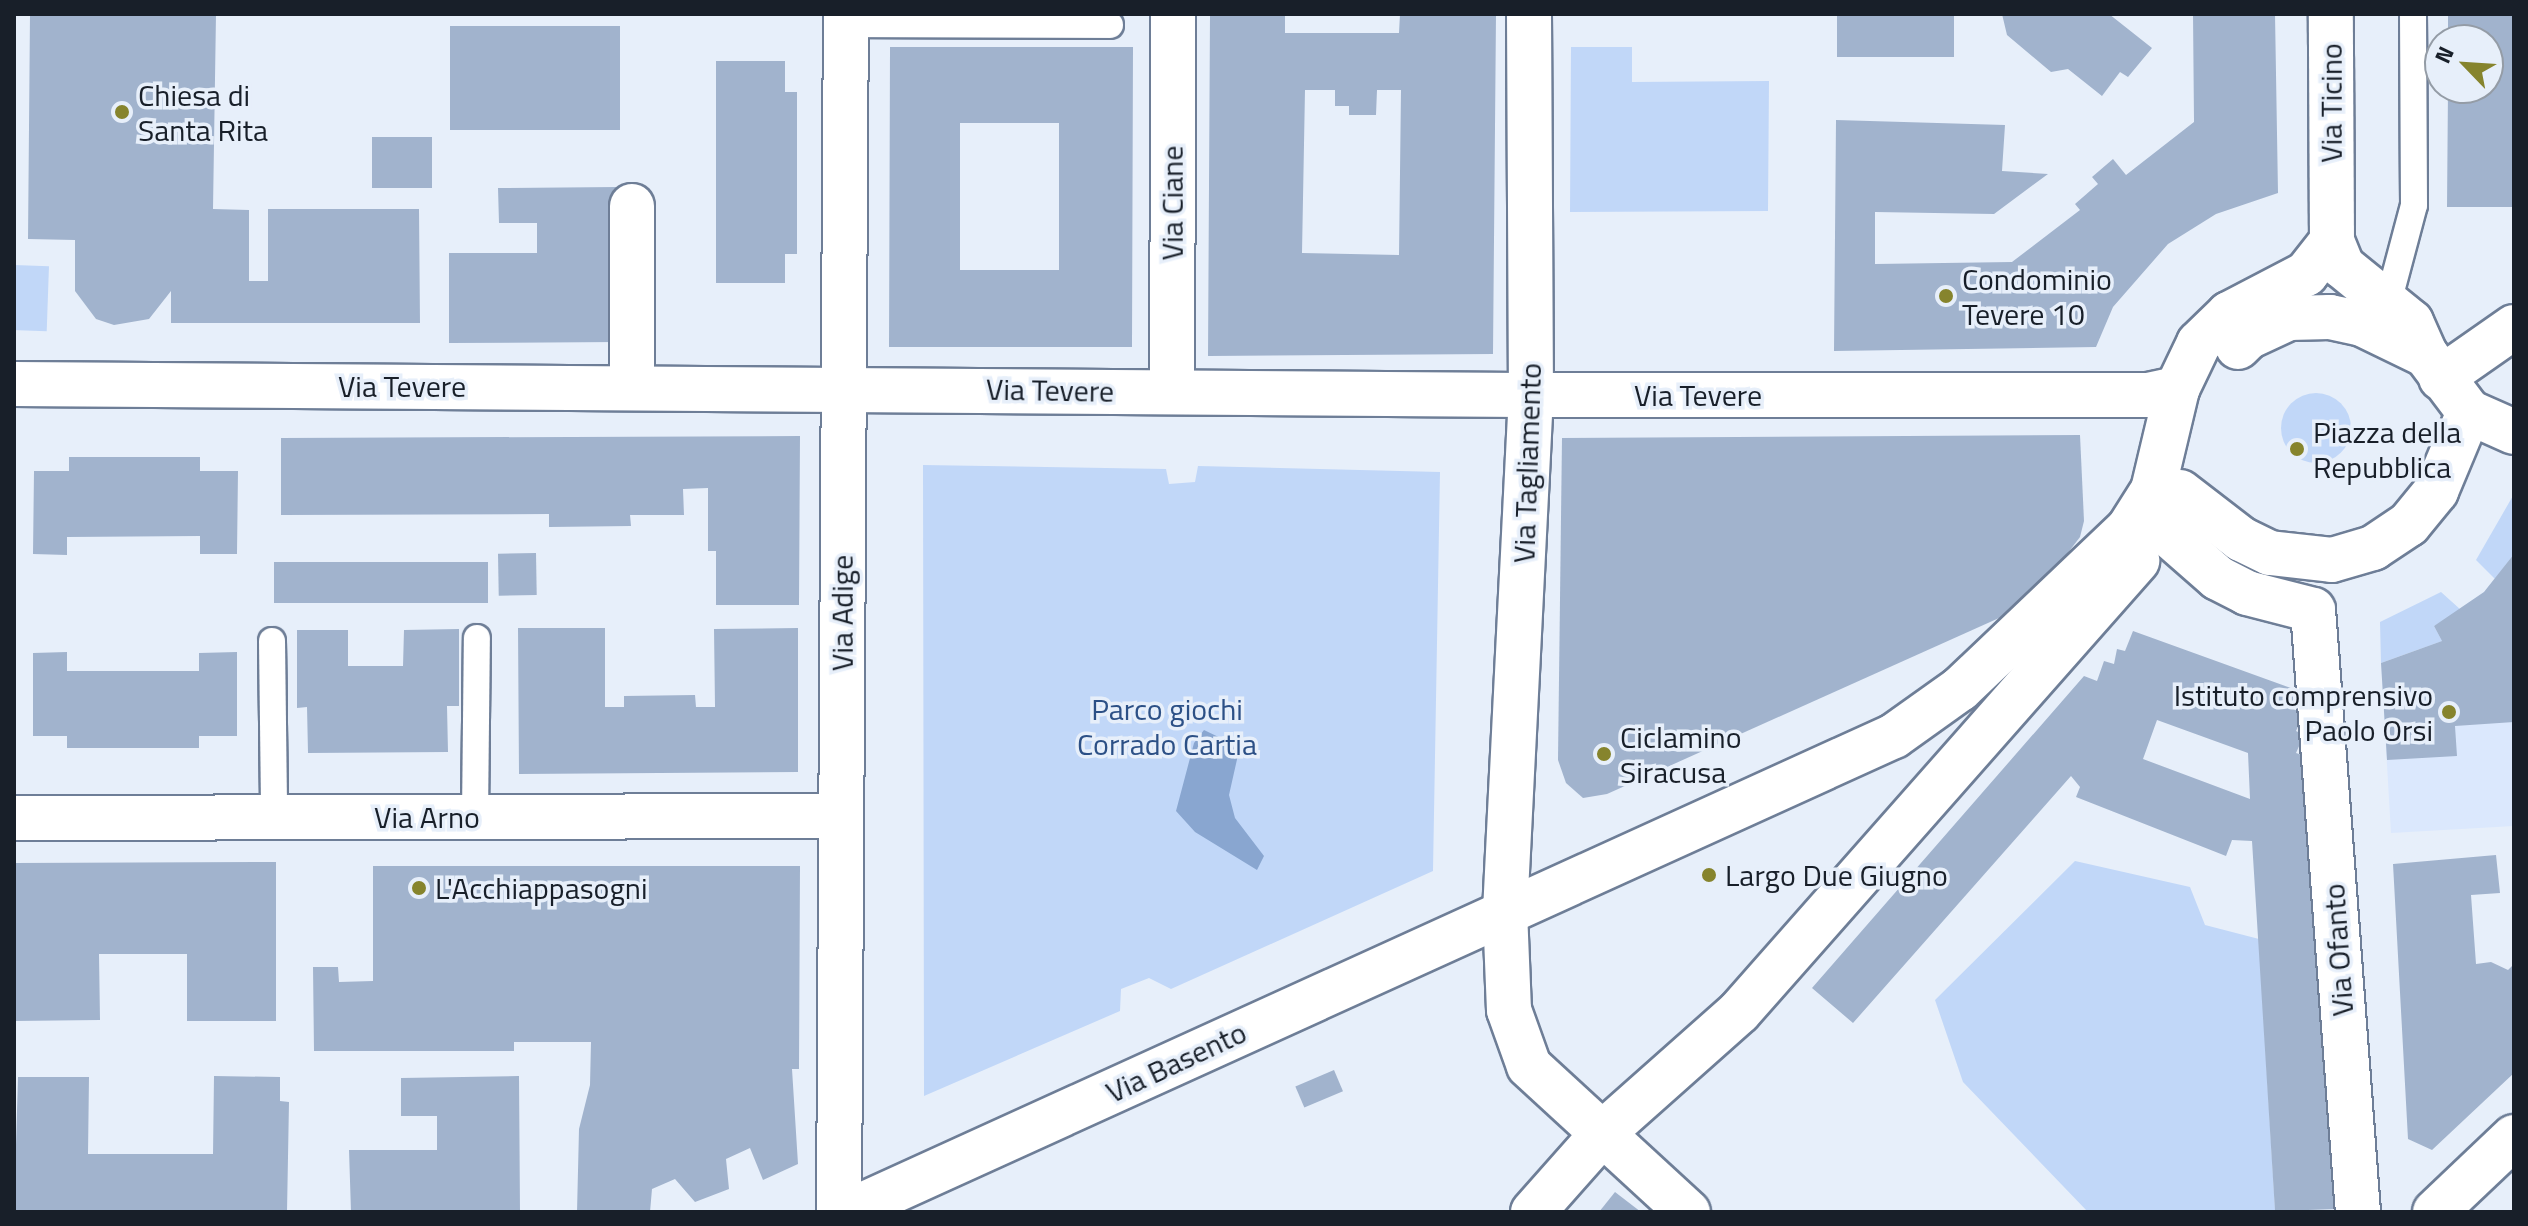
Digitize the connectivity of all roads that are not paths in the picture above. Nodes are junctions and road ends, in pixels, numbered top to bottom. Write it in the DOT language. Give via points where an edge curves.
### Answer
graph roads {
  1 [pos="1173,14"];
  2 [pos="1529,14"];
  3 [pos="2331,14"];
  4 [pos="2413,14"];
  5 [pos="846,19"];
  6 [pos="1110,25"];
  7 [pos="632,206"];
  8 [pos="2332,241"];
  9 [pos="2389,299"];
  10 [pos="2514,327"];
  11 [pos="2433,366"];
  12 [pos="14,384"];
  13 [pos="632,387"];
  14 [pos="844,387"];
  15 [pos="2177,389"];
  16 [pos="1172,391"];
  17 [pos="1531,395"];
  18 [pos="2469,412"];
  19 [pos="2514,432"];
  20 [pos="2171,510"];
  21 [pos="477,638"];
  22 [pos="272,641"];
  23 [pos="1918,720"];
  24 [pos="1949,774"];
  25 [pos="841,816"];
  26 [pos="274,817"];
  27 [pos="475,817"];
  28 [pos="14,818"];
  29 [pos="1505,911"];
  30 [pos="1605,1131"];
  31 [pos="2514,1137"];
  32 [pos="839,1212"];
  33 [pos="847,1212"];
  34 [pos="1533,1212"];
  35 [pos="1688,1212"];
  36 [pos="2358,1212"];
  37 [pos="2435,1212"];
  1 -- 16 [label="street, Via Ciane"];
  2 -- 17 [label="street, Via Tagliamento"];
  3 -- 8 [label="street, Via Ticino"];
  4 -- 9 [label="lane" via="2414,205"];
  5 -- 6 [label="lane"];
  5 -- 14 [label="street, Via Adige"];
  7 -- 13 [label="street"];
  8 -- 9 [label="street" via="2342,266"];
  8 -- 15 [label="street, Via Basento" via="2306,274 2229,314 2199,343"];
  9 -- 11 [label="street" via="2411,322"];
  10 -- 11 [label="street"];
  11 -- 18 [label="street"];
  11 -- 20 [label="street" via="2362,324 2330,317 2289,318 2248,337 2207,388"];
  12 -- 13 [label="street, Via Tevere"];
  13 -- 14 [label="street, Via Tevere"];
  14 -- 16 [label="street, Via Tevere"];
  14 -- 25 [label="street, Via Adige"];
  15 -- 17 [label="street, Via Tevere" via="2086,395"];
  15 -- 23 [label="street, Via Basento" via="2153,490 2129,528 1960,689"];
  16 -- 17 [label="street, Via Tevere"];
  17 -- 29 [label="street, Via Tagliamento"];
  18 -- 19 [label="street"];
  18 -- 20 [label="street" via="2436,491 2409,524 2373,548 2332,560 2270,553"];
  20 -- 24 [label="street"];
  20 -- 36 [label="street, Via Ofanto" via="2218,578 2247,593 2313,610"];
  21 -- 27 [label="lane"];
  22 -- 26 [label="lane"];
  23 -- 24 [label="street" via="1943,741"];
  23 -- 29 [label="street, Via Basento" via="1894,736"];
  24 -- 30 [label="street" via="1739,1012"];
  25 -- 27 [label="street, Via Arno"];
  25 -- 32 [label="street, Via Adige"];
  26 -- 27 [label="street, Via Arno"];
  26 -- 28 [label="street, Via Arno"];
  29 -- 30 [label="street, Via Tagliamento" via="1509,1010 1529,1066"];
  29 -- 33 [label="street, Via Basento"];
  30 -- 34 [label="street"];
  30 -- 35 [label="street, Via Tagliamento"];
  31 -- 37 [label="street"];
}
